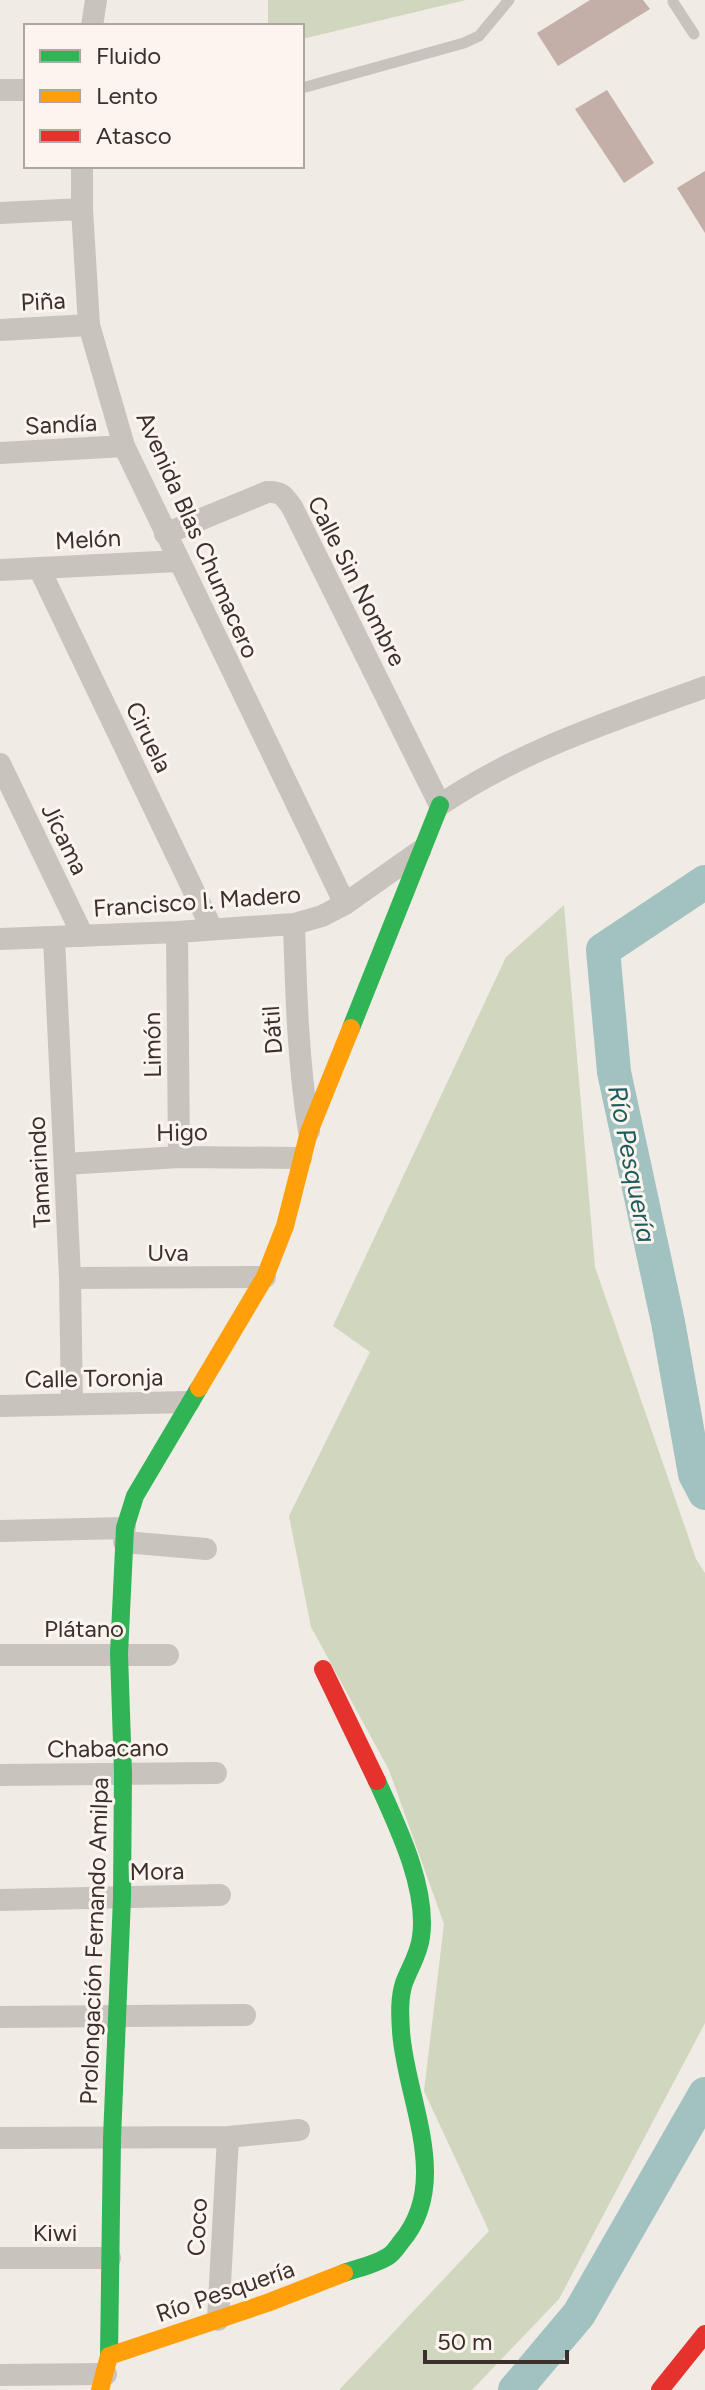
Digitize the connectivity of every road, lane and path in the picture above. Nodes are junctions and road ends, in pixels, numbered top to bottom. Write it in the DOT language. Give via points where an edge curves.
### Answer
graph roads {
  1 [pos="96,0"];
  2 [pos="509,0"];
  3 [pos="674,1"];
  4 [pos="92,24"];
  5 [pos="694,34"];
  6 [pos="304,87"];
  7 [pos="0,90"];
  8 [pos="24,90"];
  9 [pos="82,168"];
  10 [pos="82,209"];
  11 [pos="0,213"];
  12 [pos="89,325"];
  13 [pos="0,330"];
  14 [pos="124,446"];
  15 [pos="0,453"];
  16 [pos="165,534"];
  17 [pos="178,561"];
  18 [pos="39,568"];
  19 [pos="0,570"];
  20 [pos="705,687"];
  21 [pos="0,764"];
  22 [pos="440,805"];
  23 [pos="424,848"];
  24 [pos="345,904"];
  25 [pos="294,924"];
  26 [pos="212,929"];
  27 [pos="177,932"];
  28 [pos="83,936"];
  29 [pos="54,938"];
  30 [pos="0,939"];
  31 [pos="309,1132"];
  32 [pos="179,1157"];
  33 [pos="301,1158"];
  34 [pos="65,1164"];
  35 [pos="265,1277"];
  36 [pos="70,1278"];
  37 [pos="189,1402"];
  38 [pos="72,1404"];
  39 [pos="0,1406"];
  40 [pos="0,1531"];
  41 [pos="125,1535"];
  42 [pos="206,1549"];
  43 [pos="119,1654"];
  44 [pos="0,1655"];
  45 [pos="168,1655"];
  46 [pos="323,1669"];
  47 [pos="123,1773"];
  48 [pos="216,1773"];
  49 [pos="0,1775"];
  50 [pos="220,1895"];
  51 [pos="122,1898"];
  52 [pos="0,1900"];
  53 [pos="119,2015"];
  54 [pos="245,2015"];
  55 [pos="0,2017"];
  56 [pos="299,2130"];
  57 [pos="228,2137"];
  58 [pos="0,2138"];
  59 [pos="112,2138"];
  60 [pos="0,2258"];
  61 [pos="110,2258"];
  62 [pos="218,2320"];
  63 [pos="705,2334"];
  64 [pos="105,2373"];
  65 [pos="0,2375"];
  66 [pos="660,2390"];
  1 -- 4 [label="street"];
  2 -- 6 [label="lane" via="479,36 464,43"];
  3 -- 5 [label="lane"];
  7 -- 8 [label="street"];
  9 -- 10 [label="street, Avenida Blas Chumacero"];
  10 -- 11 [label="street"];
  10 -- 12 [label="street, Avenida Blas Chumacero"];
  12 -- 13 [label="street, Piña"];
  12 -- 14 [label="street, Avenida Blas Chumacero"];
  14 -- 15 [label="street, Sandía"];
  14 -- 16 [label="street, Avenida Blas Chumacero"];
  16 -- 17 [label="street, Avenida Blas Chumacero"];
  16 -- 22 [label="street, Calle Sin Nombre" via="267,492 284,495"];
  17 -- 18 [label="street, Melón"];
  17 -- 24 [label="street, Avenida Blas Chumacero"];
  18 -- 19 [label="street, Melón"];
  18 -- 26 [label="street, Ciruela"];
  20 -- 22 [label="street" via="616,717 507,764"];
  21 -- 28 [label="street, Jícama"];
  22 -- 23 [label="street"];
  23 -- 24 [label="street, Francisco I. Madero"];
  23 -- 31 [label="street"];
  24 -- 25 [label="street, Francisco I. Madero"];
  25 -- 26 [label="street, Francisco I. Madero"];
  25 -- 31 [label="street, Dátil"];
  26 -- 27 [label="street, Francisco I. Madero"];
  27 -- 28 [label="street, Francisco I. Madero"];
  27 -- 32 [label="street, Limón"];
  28 -- 29 [label="street, Francisco I. Madero"];
  29 -- 30 [label="street, Francisco I. Madero"];
  29 -- 34 [label="street, Tamarindo"];
  31 -- 33 [label="street"];
  32 -- 33 [label="street, Higo"];
  32 -- 34 [label="street, Higo"];
  33 -- 35 [label="street" via="285,1226"];
  34 -- 36 [label="street, Tamarindo"];
  35 -- 36 [label="street, Uva"];
  35 -- 37 [label="street"];
  36 -- 38 [label="street, Tamarindo"];
  37 -- 38 [label="street, Calle Toronja"];
  37 -- 41 [label="street" via="135,1496"];
  38 -- 39 [label="street, Calle Toronja"];
  40 -- 41 [label="street"];
  41 -- 42 [label="street"];
  41 -- 43 [label="street, Prolongación Fernando Amilpa"];
  43 -- 44 [label="street, Plátano"];
  43 -- 45 [label="street, Plátano"];
  43 -- 47 [label="street, Prolongación Fernando Amilpa"];
  46 -- 62 [label="street, Río Pesquería" via="397,1828 421,1912 419,1948 405,1979 400,2024 418,2121 422,2206 415,2228 389,2256"];
  47 -- 48 [label="street, Chabacano"];
  47 -- 49 [label="street, Chabacano"];
  47 -- 51 [label="street, Prolongación Fernando Amilpa"];
  50 -- 51 [label="street, Mora"];
  51 -- 52 [label="street, Mora"];
  51 -- 53 [label="street, Prolongación Fernando Amilpa"];
  53 -- 54 [label="street"];
  53 -- 55 [label="street"];
  53 -- 59 [label="street, Prolongación Fernando Amilpa"];
  56 -- 57 [label="street"];
  57 -- 59 [label="street"];
  57 -- 62 [label="street, Coco"];
  58 -- 59 [label="street"];
  59 -- 61 [label="street, Prolongación Fernando Amilpa"];
  60 -- 61 [label="street, Kiwi"];
  61 -- 64 [label="street, Prolongación Fernando Amilpa"];
  62 -- 64 [label="street, Río Pesquería"];
  63 -- 66 [label="street"];
  64 -- 65 [label="street"];
}
